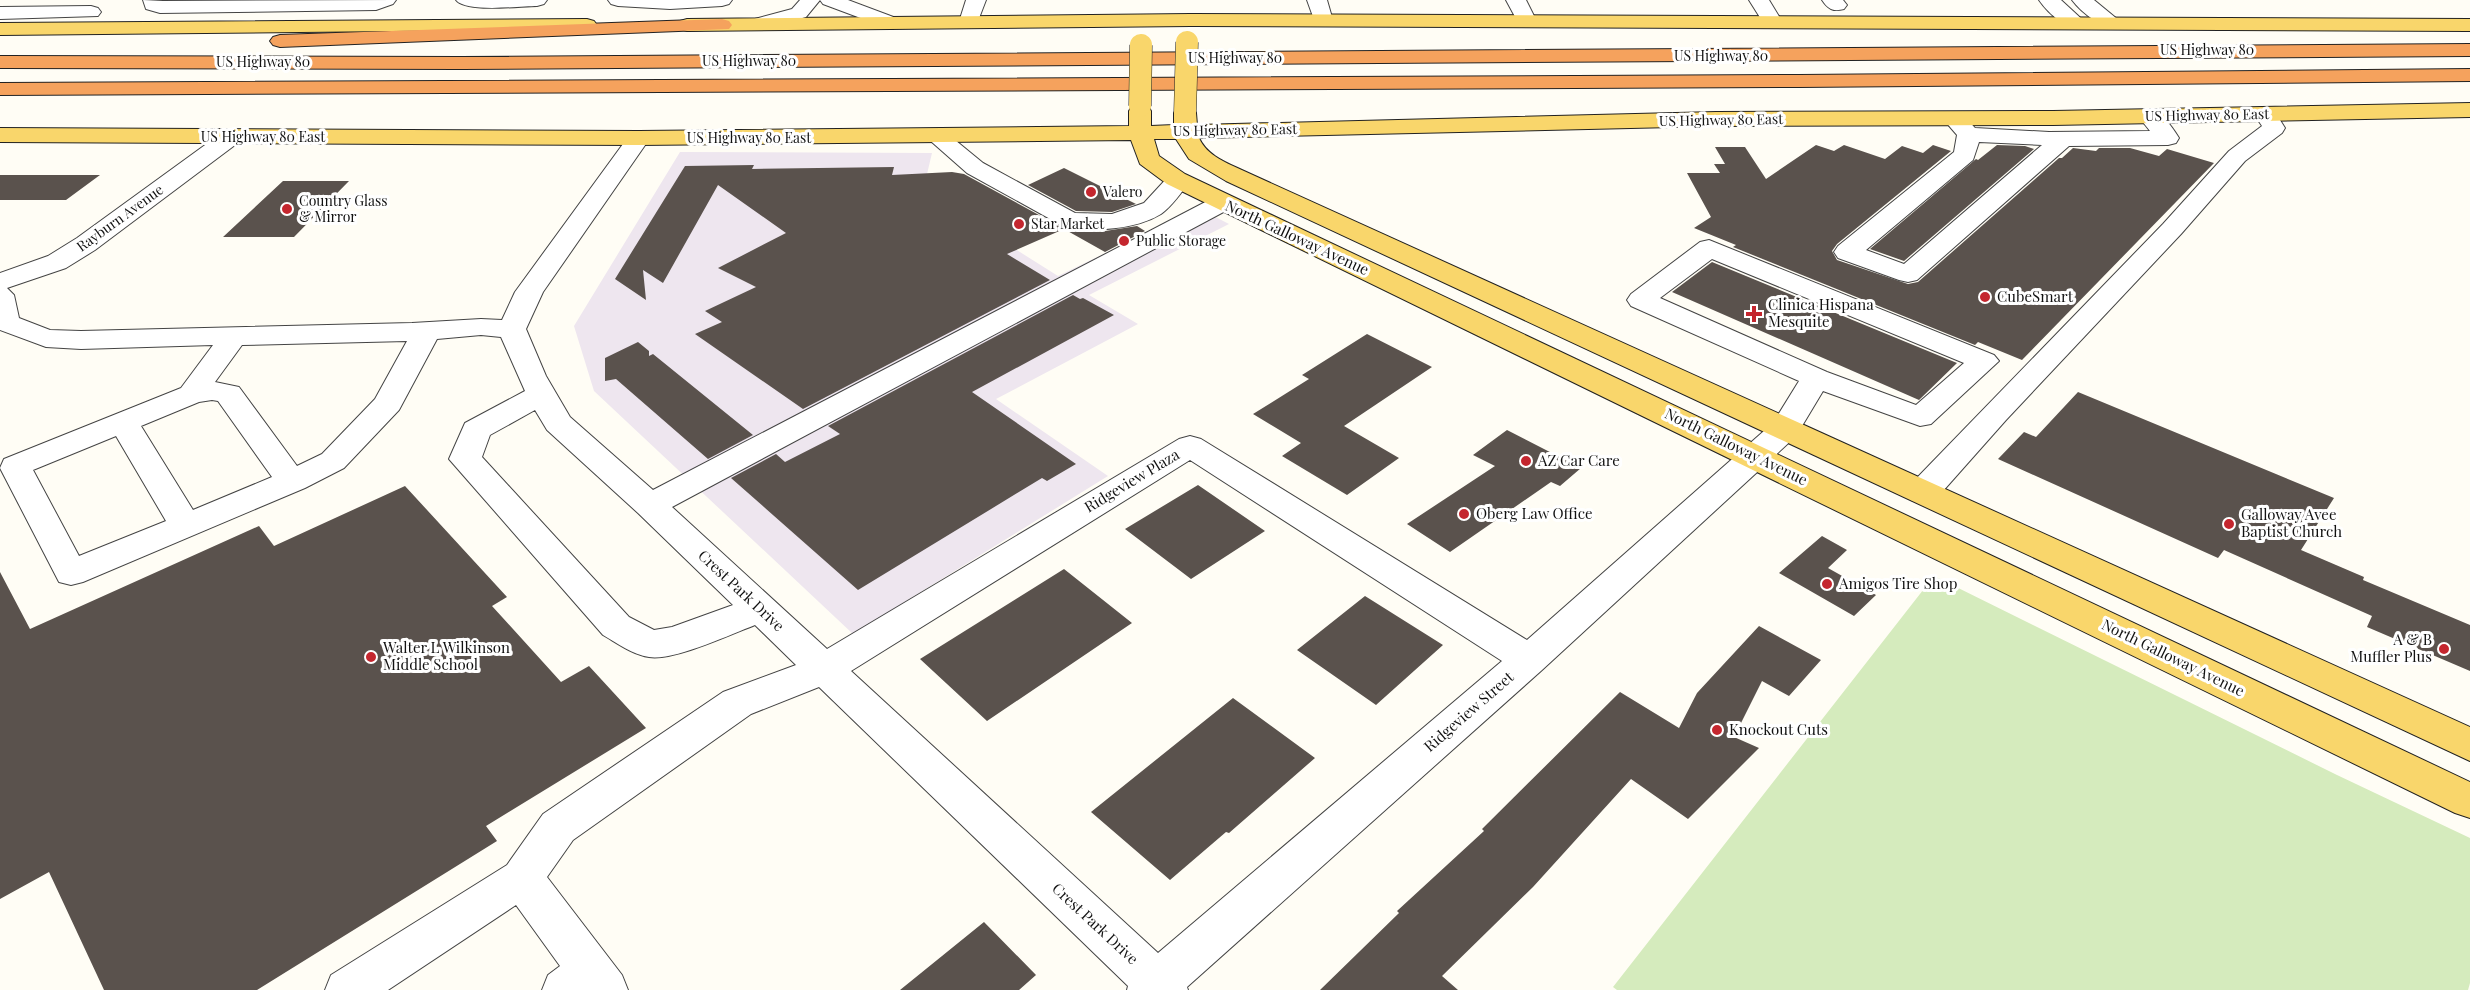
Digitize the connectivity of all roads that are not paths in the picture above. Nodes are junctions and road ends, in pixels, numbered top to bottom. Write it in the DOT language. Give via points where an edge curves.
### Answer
graph roads {
  1 [pos="111,0"];
  2 [pos="153,0"];
  3 [pos="466,0"];
  4 [pos="537,0"];
  5 [pos="618,0"];
  6 [pos="722,0"];
  7 [pos="811,0"];
  8 [pos="868,0"];
  9 [pos="976,0"];
  10 [pos="1317,0"];
  11 [pos="1516,0"];
  12 [pos="1759,0"];
  13 [pos="2049,0"];
  14 [pos="2082,0"];
  15 [pos="381,2"];
  16 [pos="261,3"];
  17 [pos="670,3"];
  18 [pos="839,3"];
  19 [pos="1143,10"];
  20 [pos="1191,10"];
  21 [pos="91,12"];
  22 [pos="0,13"];
  23 [pos="1323,21"];
  24 [pos="889,22"];
  25 [pos="969,22"];
  26 [pos="1527,22"];
  27 [pos="1773,22"];
  28 [pos="2076,23"];
  29 [pos="2112,23"];
  30 [pos="758,24"];
  31 [pos="650,25"];
  32 [pos="722,25"];
  33 [pos="2470,25"];
  34 [pos="228,27"];
  35 [pos="357,27"];
  36 [pos="0,29"];
  37 [pos="65,29"];
  38 [pos="0,50"];
  39 [pos="2470,50"];
  40 [pos="0,62"];
  41 [pos="2470,75"];
  42 [pos="0,89"];
  43 [pos="2470,110"];
  44 [pos="2265,114"];
  45 [pos="2149,116"];
  46 [pos="1185,122"];
  47 [pos="1961,126"];
  48 [pos="1287,129"];
  49 [pos="1140,132"];
  50 [pos="0,135"];
  51 [pos="1048,135"];
  52 [pos="936,136"];
  53 [pos="231,137"];
  54 [pos="639,138"];
  55 [pos="2063,139"];
  56 [pos="1226,172"];
  57 [pos="1199,192"];
  58 [pos="1419,261"];
  59 [pos="0,282"];
  60 [pos="0,295"];
  61 [pos="512,329"];
  62 [pos="427,331"];
  63 [pos="234,336"];
  64 [pos="1816,378"];
  65 [pos="192,394"];
  66 [pos="542,394"];
  67 [pos="123,422"];
  68 [pos="1785,429"];
  69 [pos="1756,456"];
  70 [pos="293,481"];
  71 [pos="1923,492"];
  72 [pos="650,505"];
  73 [pos="186,526"];
  74 [pos="760,609"];
  75 [pos="1529,660"];
  76 [pos="825,669"];
  77 [pos="2470,745"];
  78 [pos="2470,801"];
  79 [pos="522,878"];
  80 [pos="587,984"];
  81 [pos="1158,988"];
  82 [pos="348,990"];
  1 -- 21 [label="street"];
  2 -- 16 [label="street" via="153,5 160,7"];
  3 -- 4 [label="street"];
  5 -- 17 [label="street"];
  6 -- 17 [label="street"];
  7 -- 30 [label="street" via="799,13"];
  8 -- 18 [label="street"];
  9 -- 25 [label="street"];
  10 -- 23 [label="street"];
  11 -- 26 [label="street"];
  12 -- 27 [label="street"];
  13 -- 28 [label="street"];
  14 -- 29 [label="street"];
  15 -- 16 [label="street"];
  15 -- 35 [label="street" via="381,8"];
  16 -- 34 [label="street"];
  17 -- 31 [label="street"];
  18 -- 24 [label="street"];
  19 -- 20 [label="main road"];
  19 -- 25 [label="main road"];
  19 -- 49 [label="main road, North Galloway Avenue, bridge"];
  20 -- 23 [label="main road"];
  20 -- 46 [label="main road, bridge"];
  21 -- 22 [label="street"];
  21 -- 37 [label="street"];
  23 -- 26 [label="main road"];
  24 -- 25 [label="main road"];
  24 -- 30 [label="main road"];
  26 -- 27 [label="main road"];
  27 -- 28 [label="main road"];
  28 -- 29 [label="main road"];
  29 -- 33 [label="main road"];
  30 -- 32 [label="main road"];
  31 -- 32 [label="main road"];
  31 -- 35 [label="main road"];
  32 -- 38 [label="highway"];
  34 -- 35 [label="main road"];
  34 -- 37 [label="main road"];
  36 -- 37 [label="main road"];
  39 -- 40 [label="highway, US Highway 80" via="460,63"];
  41 -- 42 [label="highway, US Highway 80"];
  43 -- 44 [label="main road, US Highway 80 East"];
  44 -- 45 [label="main road, US Highway 80 East"];
  44 -- 71 [label="street" via="2274,128 2237,156"];
  45 -- 47 [label="main road, US Highway 80 East"];
  45 -- 55 [label="street" via="2168,138"];
  46 -- 48 [label="main road, US Highway 80 East"];
  46 -- 49 [label="main road, US Highway 80 East"];
  46 -- 56 [label="main road, North Galloway Avenue" via="1194,152"];
  47 -- 48 [label="main road, US Highway 80 East" via="1705,120"];
  47 -- 55 [label="street"];
  47 -- 55 [label="street" via="1965,155 1847,252 1908,274"];
  48 -- 56 [label="main road" via="1240,138 1231,146"];
  49 -- 51 [label="main road, US Highway 80 East"];
  49 -- 57 [label="main road, North Galloway Avenue" via="1148,159"];
  50 -- 53 [label="main road, US Highway 80 East"];
  51 -- 52 [label="main road, US Highway 80 East"];
  51 -- 57 [label="main road" via="1098,144"];
  52 -- 54 [label="main road, US Highway 80 East"];
  52 -- 57 [label="street" via="975,168 1070,220 1114,222"];
  53 -- 54 [label="main road, US Highway 80 East"];
  53 -- 59 [label="street, Rayburn Avenue" via="86,244 57,262"];
  54 -- 61 [label="street" via="529,292"];
  56 -- 58 [label="main road, North Galloway Avenue"];
  57 -- 58 [label="main road" via="1265,206 1382,255"];
  57 -- 69 [label="main road, North Galloway Avenue"];
  57 -- 72 [label="street"];
  58 -- 68 [label="main road, North Galloway Avenue"];
  60 -- 63 [label="street" via="6,323 46,338"];
  61 -- 62 [label="street"];
  61 -- 66 [label="street, Crest Park Drive"];
  62 -- 63 [label="street"];
  62 -- 70 [label="street" via="388,403 333,461"];
  63 -- 65 [label="street"];
  64 -- 64 [label="street" via="1920,417 1983,360 1709,248 1641,300"];
  64 -- 68 [label="street, Ridgeview Street"];
  65 -- 67 [label="street"];
  65 -- 70 [label="street" via="228,393"];
  66 -- 72 [label="street, Crest Park Drive" via="558,423"];
  66 -- 74 [label="street" via="476,430 465,459 615,626 650,644 676,640"];
  67 -- 73 [label="street"];
  67 -- 73 [label="street" via="15,466 71,573"];
  68 -- 69 [label="street, Ridgeview Street"];
  68 -- 71 [label="main road, North Galloway Avenue"];
  69 -- 75 [label="street, Ridgeview Street"];
  69 -- 78 [label="main road, North Galloway Avenue"];
  70 -- 73 [label="street"];
  71 -- 77 [label="main road, North Galloway Avenue"];
  72 -- 74 [label="street, Crest Park Drive"];
  74 -- 76 [label="street, Crest Park Drive"];
  75 -- 76 [label="street, Ridgeview Plaza" via="1190,446"];
  75 -- 81 [label="street, Ridgeview Street"];
  76 -- 79 [label="street" via="737,703 558,827"];
  76 -- 81 [label="street, Crest Park Drive"];
  79 -- 80 [label="street"];
  79 -- 82 [label="street"];
}
